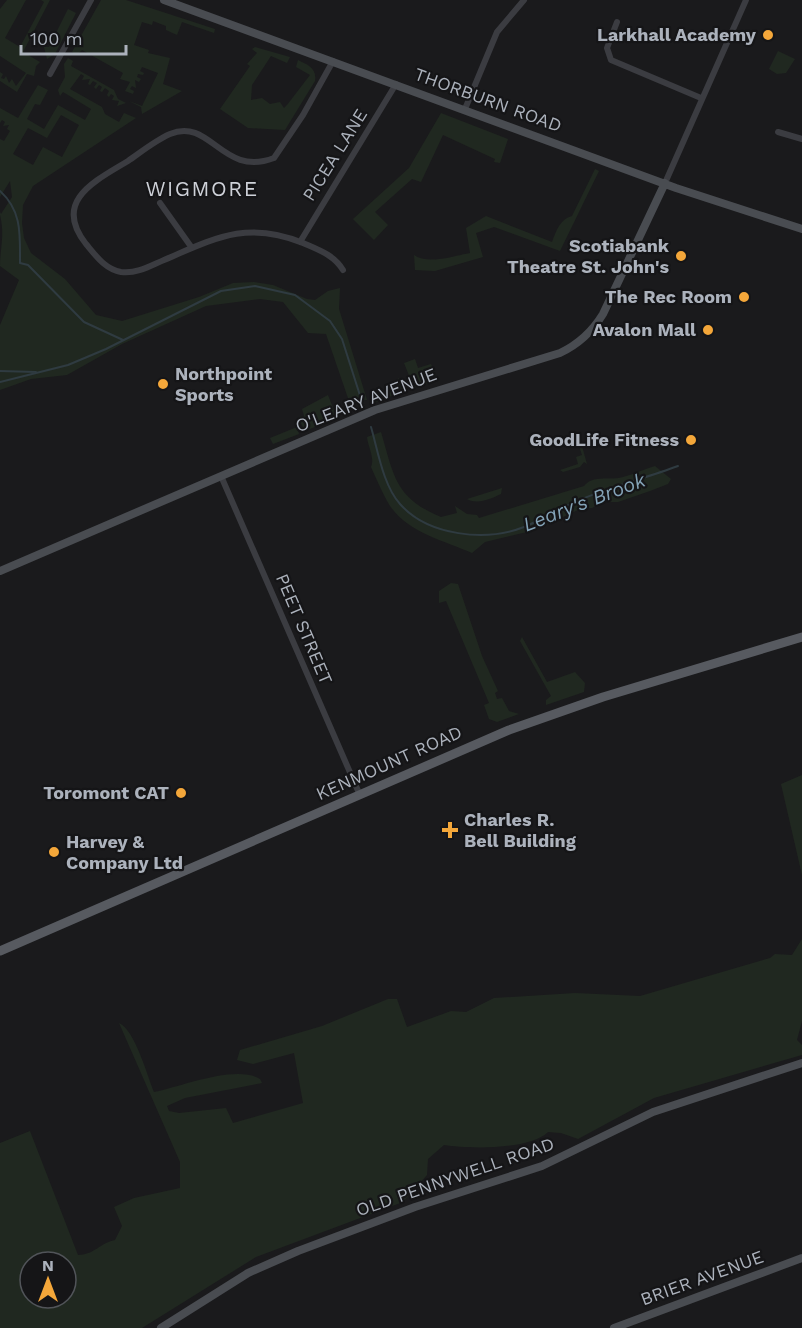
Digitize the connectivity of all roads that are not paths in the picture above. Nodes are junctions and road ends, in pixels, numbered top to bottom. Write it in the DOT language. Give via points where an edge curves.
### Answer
graph roads {
  1 [pos="91,0"];
  2 [pos="164,0"];
  3 [pos="524,0"];
  4 [pos="746,0"];
  5 [pos="617,22"];
  6 [pos="333,61"];
  7 [pos="50,74"];
  8 [pos="396,84"];
  9 [pos="701,98"];
  10 [pos="465,109"];
  11 [pos="778,132"];
  12 [pos="802,139"];
  13 [pos="665,183"];
  14 [pos="160,203"];
  15 [pos="802,229"];
  16 [pos="300,242"];
  17 [pos="192,248"];
  18 [pos="343,270"];
  19 [pos="221,476"];
  20 [pos="0,571"];
  21 [pos="802,637"];
  22 [pos="359,793"];
  23 [pos="0,951"];
  24 [pos="802,1063"];
  25 [pos="802,1258"];
  26 [pos="161,1328"];
  27 [pos="614,1328"];
  1 -- 7 [label="street"];
  2 -- 6 [label="street, THORBURN ROAD"];
  3 -- 10 [label="street" via="497,32"];
  4 -- 9 [label="street"];
  5 -- 9 [label="street" via="607,48 611,60"];
  6 -- 8 [label="street, THORBURN ROAD"];
  6 -- 17 [label="street" via="274,158 241,162 197,133 171,134 85,188 75,206 79,235 99,261 120,272 139,271"];
  8 -- 10 [label="street, THORBURN ROAD"];
  8 -- 16 [label="street, PICEA LANE"];
  9 -- 13 [label="street"];
  10 -- 13 [label="street, THORBURN ROAD"];
  11 -- 12 [label="street"];
  13 -- 15 [label="street, THORBURN ROAD"];
  13 -- 19 [label="street, O'LEARY AVENUE" via="603,314 579,342 561,352 375,410"];
  14 -- 17 [label="street"];
  16 -- 17 [label="street" via="248,231"];
  16 -- 18 [label="street" via="328,254"];
  19 -- 20 [label="street, O'LEARY AVENUE"];
  19 -- 22 [label="street, PEET STREET"];
  21 -- 22 [label="main road, KENMOUNT ROAD" via="545,717"];
  22 -- 23 [label="main road, KENMOUNT ROAD"];
  24 -- 26 [label="street, OLD PENNYWELL ROAD" via="654,1112 542,1166 415,1207 290,1254 248,1273"];
  25 -- 27 [label="street, BRIER AVENUE"];
}
